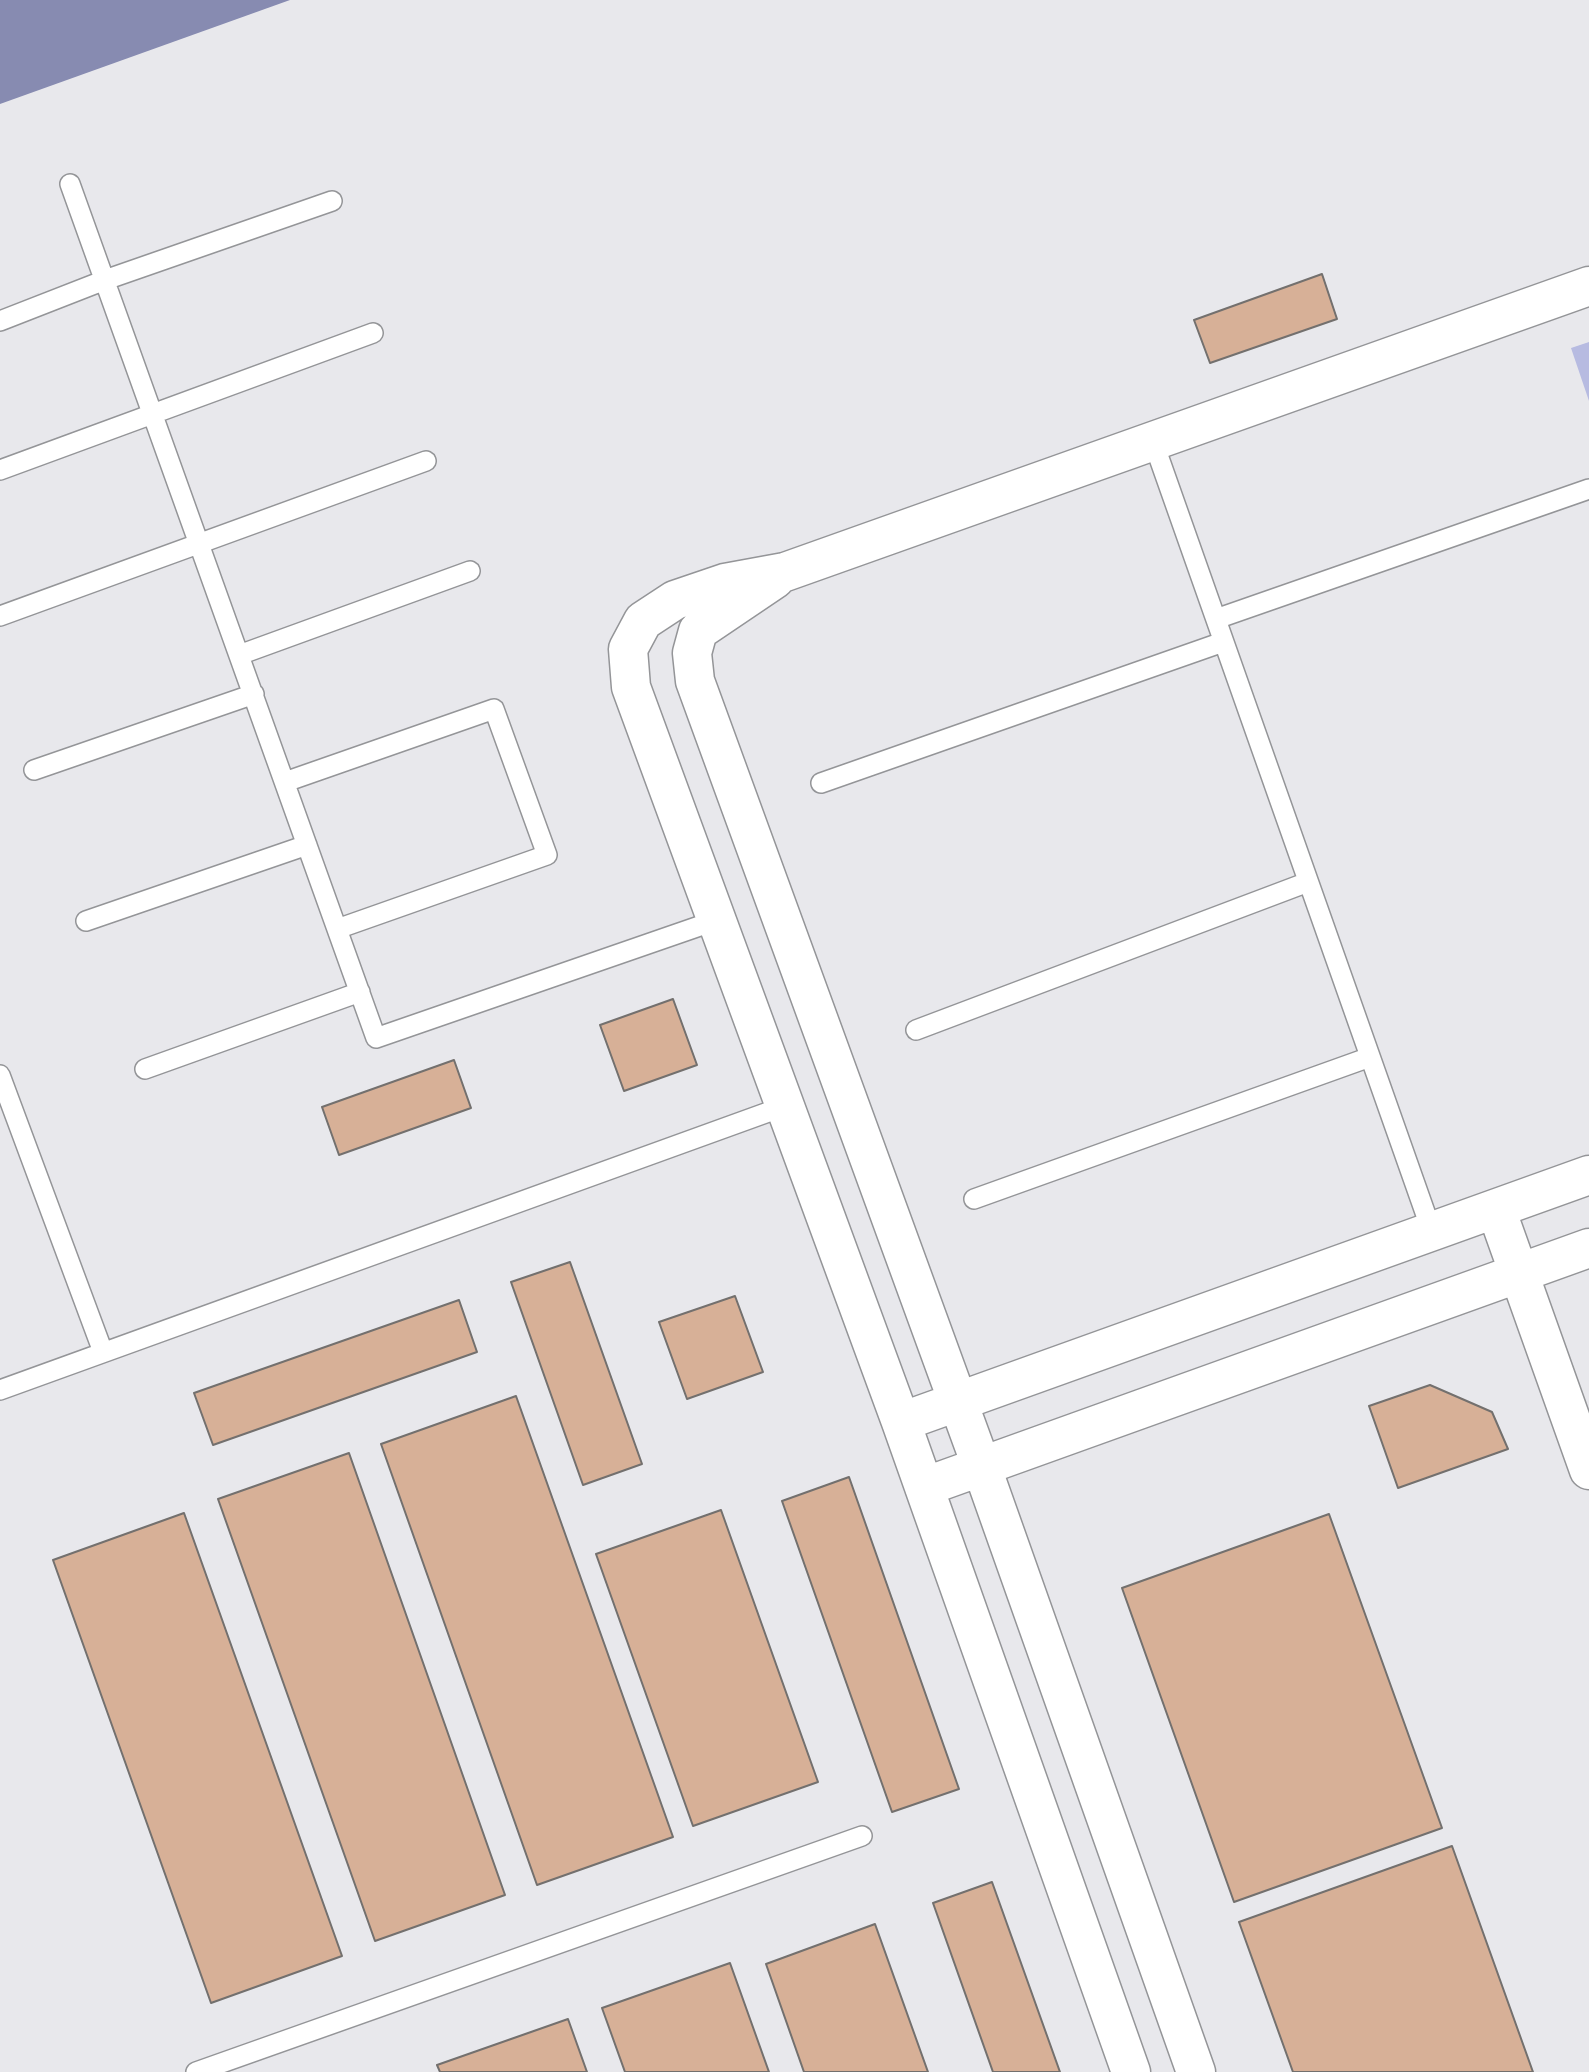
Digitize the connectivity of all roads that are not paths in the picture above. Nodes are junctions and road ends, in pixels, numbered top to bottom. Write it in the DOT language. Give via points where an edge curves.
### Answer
graph roads {
  1 [pos="70,184"];
  2 [pos="332,201"];
  3 [pos="105,280"];
  4 [pos="1589,286"];
  5 [pos="0,321"];
  6 [pos="373,333"];
  7 [pos="153,414"];
  8 [pos="1153,441"];
  9 [pos="426,461"];
  10 [pos="0,470"];
  11 [pos="1589,489"];
  12 [pos="199,543"];
  13 [pos="470,571"];
  14 [pos="785,572"];
  15 [pos="0,616"];
  16 [pos="1216,620"];
  17 [pos="1223,642"];
  18 [pos="239,655"];
  19 [pos="254,694"];
  20 [pos="34,770"];
  21 [pos="285,782"];
  22 [pos="821,783"];
  23 [pos="307,845"];
  24 [pos="1308,882"];
  25 [pos="717,920"];
  26 [pos="86,921"];
  27 [pos="337,929"];
  28 [pos="360,992"];
  29 [pos="916,1030"];
  30 [pos="1370,1057"];
  31 [pos="145,1069"];
  32 [pos="0,1075"];
  33 [pos="785,1106"];
  34 [pos="1589,1175"];
  35 [pos="974,1199"];
  36 [pos="1496,1209"];
  37 [pos="1432,1232"];
  38 [pos="1589,1248"];
  39 [pos="1518,1273"];
  40 [pos="103,1352"];
  41 [pos="0,1390"];
  42 [pos="957,1401"];
  43 [pos="901,1422"];
  44 [pos="981,1465"];
  45 [pos="1589,1470"];
  46 [pos="924,1487"];
  47 [pos="862,1836"];
  48 [pos="196,2072"];
  49 [pos="1131,2072"];
  50 [pos="1196,2072"];
  1 -- 3 [label="lane"];
  2 -- 3 [label="lane"];
  3 -- 5 [label="lane"];
  3 -- 7 [label="lane"];
  4 -- 8 [label="street"];
  6 -- 7 [label="lane"];
  7 -- 10 [label="lane"];
  7 -- 12 [label="lane"];
  8 -- 14 [label="street"];
  8 -- 16 [label="lane"];
  9 -- 12 [label="lane"];
  11 -- 16 [label="lane"];
  12 -- 15 [label="lane"];
  12 -- 18 [label="lane"];
  13 -- 18 [label="lane"];
  14 -- 25 [label="street" via="725,583 675,600 643,621 628,649 631,687"];
  14 -- 42 [label="street" via="698,631 692,653 695,681"];
  16 -- 17 [label="lane"];
  17 -- 22 [label="lane"];
  17 -- 24 [label="lane"];
  18 -- 19 [label="lane"];
  19 -- 20 [label="lane"];
  19 -- 21 [label="lane"];
  21 -- 23 [label="lane"];
  21 -- 27 [label="lane" via="494,709 547,855"];
  23 -- 26 [label="lane"];
  23 -- 27 [label="lane"];
  24 -- 29 [label="lane"];
  24 -- 30 [label="lane"];
  25 -- 28 [label="lane" via="376,1038"];
  25 -- 33 [label="street"];
  27 -- 28 [label="lane"];
  28 -- 31 [label="lane"];
  30 -- 35 [label="lane"];
  30 -- 37 [label="lane"];
  32 -- 40 [label="lane"];
  33 -- 40 [label="lane"];
  33 -- 43 [label="street"];
  34 -- 36 [label="street"];
  36 -- 37 [label="street"];
  36 -- 39 [label="street"];
  37 -- 42 [label="street"];
  38 -- 39 [label="street"];
  39 -- 44 [label="street"];
  39 -- 45 [label="street"];
  40 -- 41 [label="lane"];
  42 -- 43 [label="street"];
  42 -- 44 [label="street"];
  43 -- 46 [label="street"];
  44 -- 46 [label="street"];
  44 -- 50 [label="street"];
  46 -- 49 [label="street"];
  47 -- 48 [label="lane"];
}
